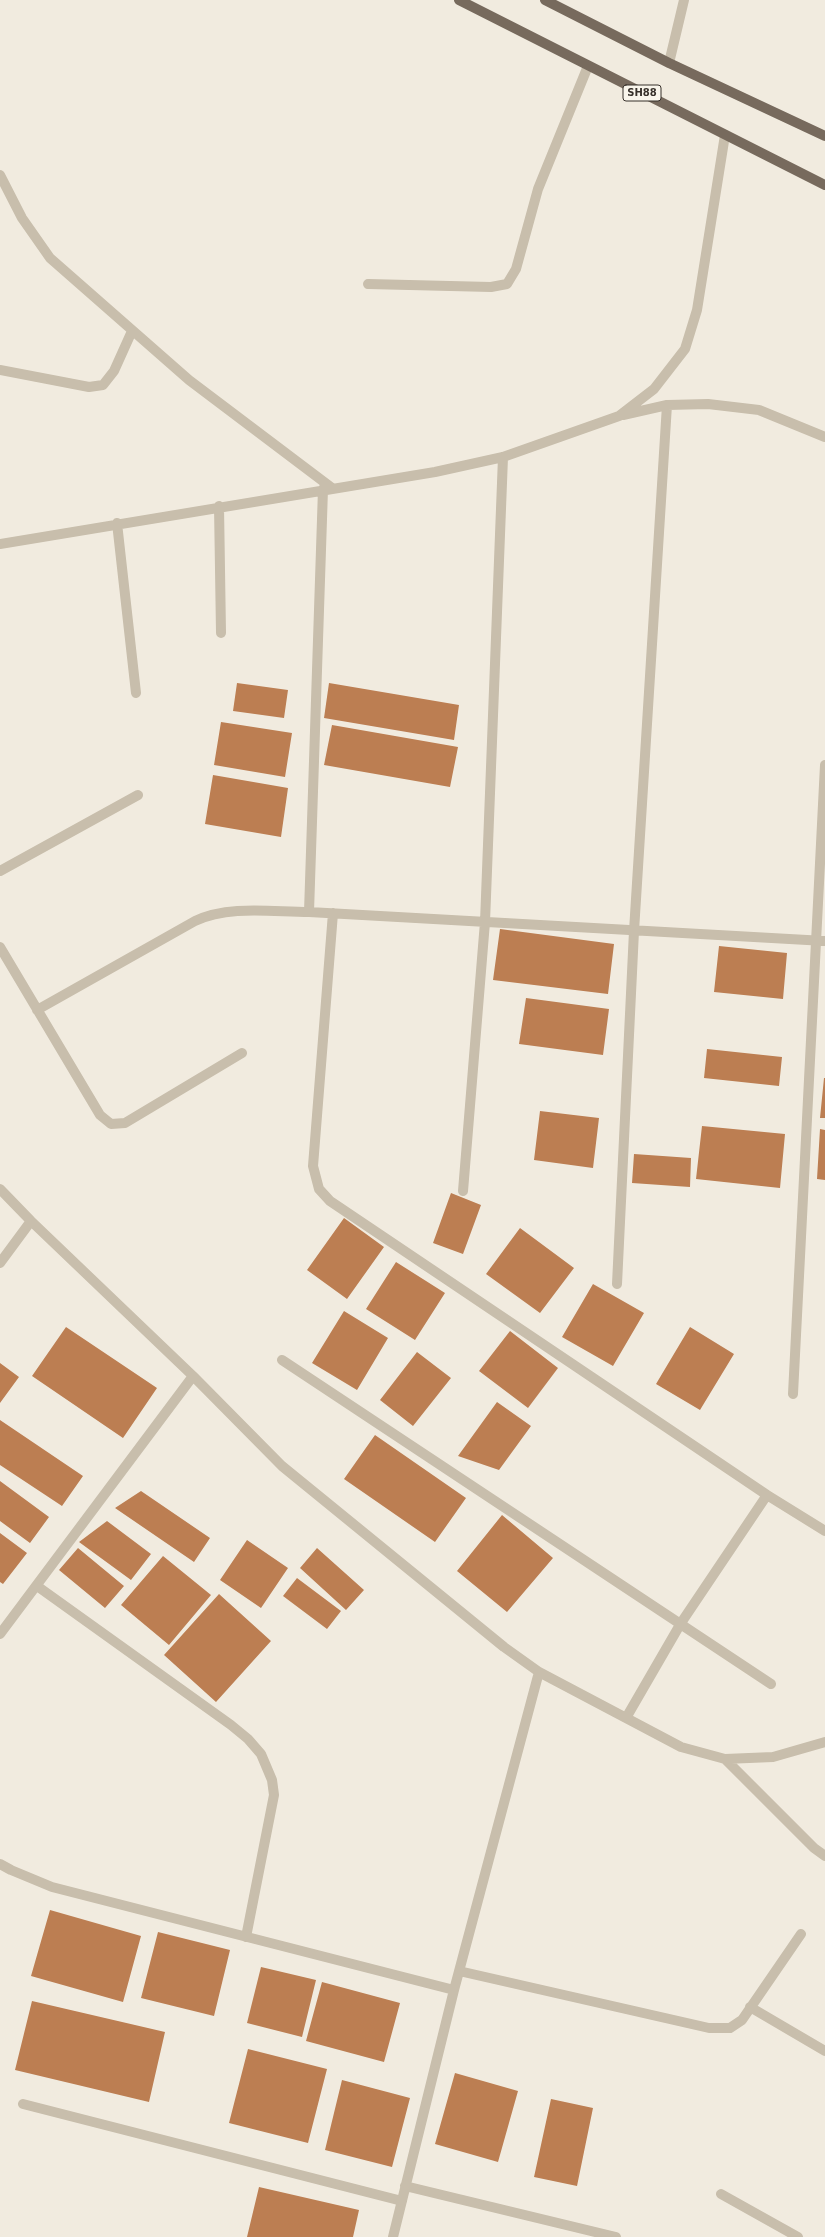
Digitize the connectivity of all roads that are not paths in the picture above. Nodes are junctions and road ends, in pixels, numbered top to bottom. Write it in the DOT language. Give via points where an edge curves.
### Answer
graph roads {
  1 [pos="459,0"];
  2 [pos="545,0"];
  3 [pos="684,0"];
  4 [pos="669,63"];
  5 [pos="588,66"];
  6 [pos="725,135"];
  7 [pos="825,136"];
  8 [pos="0,175"];
  9 [pos="825,185"];
  10 [pos="368,284"];
  11 [pos="132,331"];
  12 [pos="0,370"];
  13 [pos="667,405"];
  14 [pos="619,416"];
  15 [pos="825,437"];
  16 [pos="503,457"];
  17 [pos="328,488"];
  18 [pos="219,506"];
  19 [pos="117,523"];
  20 [pos="0,544"];
  21 [pos="221,633"];
  22 [pos="136,693"];
  23 [pos="825,765"];
  24 [pos="138,795"];
  25 [pos="0,871"];
  26 [pos="309,912"];
  27 [pos="333,913"];
  28 [pos="485,922"];
  29 [pos="634,931"];
  30 [pos="821,941"];
  31 [pos="0,947"];
  32 [pos="37,1010"];
  33 [pos="242,1053"];
  34 [pos="0,1189"];
  35 [pos="463,1191"];
  36 [pos="31,1221"];
  37 [pos="0,1263"];
  38 [pos="617,1284"];
  39 [pos="282,1360"];
  40 [pos="193,1376"];
  41 [pos="793,1394"];
  42 [pos="767,1495"];
  43 [pos="825,1531"];
  44 [pos="37,1586"];
  45 [pos="681,1623"];
  46 [pos="0,1634"];
  47 [pos="539,1672"];
  48 [pos="771,1684"];
  49 [pos="626,1718"];
  50 [pos="825,1742"];
  51 [pos="725,1759"];
  52 [pos="825,1856"];
  53 [pos="0,1864"];
  54 [pos="801,1934"];
  55 [pos="246,1937"];
  56 [pos="459,1971"];
  57 [pos="454,1990"];
  58 [pos="750,2007"];
  59 [pos="825,2051"];
  60 [pos="23,2104"];
  61 [pos="405,2186"];
  62 [pos="721,2194"];
  63 [pos="402,2200"];
  64 [pos="393,2237"];
  65 [pos="616,2237"];
  66 [pos="798,2237"];
  1 -- 5 [label="main road, SH88"];
  2 -- 4 [label="main road"];
  3 -- 4 [label="street"];
  4 -- 7 [label="main road"];
  5 -- 6 [label="main road, SH88"];
  5 -- 10 [label="street" via="538,189 516,269 507,284 491,287"];
  6 -- 9 [label="main road, SH88"];
  6 -- 14 [label="street" via="697,310 685,349 654,389"];
  8 -- 11 [label="street" via="22,218 50,258"];
  11 -- 12 [label="street" via="114,371 103,385 88,388"];
  11 -- 17 [label="street" via="189,380"];
  13 -- 14 [label="street"];
  13 -- 15 [label="street" via="708,404 759,410"];
  13 -- 29 [label="street"];
  14 -- 16 [label="street"];
  16 -- 17 [label="street" via="435,472"];
  16 -- 28 [label="street"];
  17 -- 18 [label="street"];
  17 -- 26 [label="street"];
  18 -- 19 [label="street"];
  18 -- 21 [label="street"];
  19 -- 20 [label="street"];
  19 -- 22 [label="street"];
  23 -- 30 [label="street"];
  24 -- 25 [label="street"];
  26 -- 27 [label="street"];
  26 -- 32 [label="street" via="210,914"];
  27 -- 28 [label="street"];
  27 -- 42 [label="street" via="313,1166 319,1189 330,1201"];
  28 -- 29 [label="street"];
  28 -- 35 [label="street"];
  29 -- 30 [label="street"];
  29 -- 38 [label="street"];
  30 -- 41 [label="street"];
  31 -- 32 [label="street"];
  32 -- 33 [label="street" via="100,1115 111,1124 125,1123"];
  34 -- 36 [label="street"];
  36 -- 37 [label="street"];
  36 -- 40 [label="street"];
  39 -- 45 [label="street"];
  40 -- 44 [label="street"];
  40 -- 47 [label="street" via="282,1466 504,1648"];
  42 -- 43 [label="street"];
  42 -- 45 [label="street"];
  44 -- 46 [label="street"];
  44 -- 55 [label="street" via="231,1724 261,1754 272,1780 274,1795"];
  45 -- 48 [label="street"];
  45 -- 49 [label="street"];
  47 -- 49 [label="street"];
  47 -- 56 [label="street"];
  49 -- 51 [label="street" via="681,1747"];
  50 -- 51 [label="street" via="773,1757"];
  51 -- 52 [label="street"];
  53 -- 55 [label="street" via="52,1887"];
  54 -- 58 [label="street"];
  55 -- 57 [label="street"];
  56 -- 57 [label="street"];
  56 -- 58 [label="street" via="709,2028 730,2028 742,2020"];
  57 -- 61 [label="street"];
  58 -- 59 [label="street"];
  60 -- 63 [label="street"];
  61 -- 63 [label="street"];
  61 -- 65 [label="street"];
  62 -- 66 [label="street"];
  63 -- 64 [label="street"];
}
